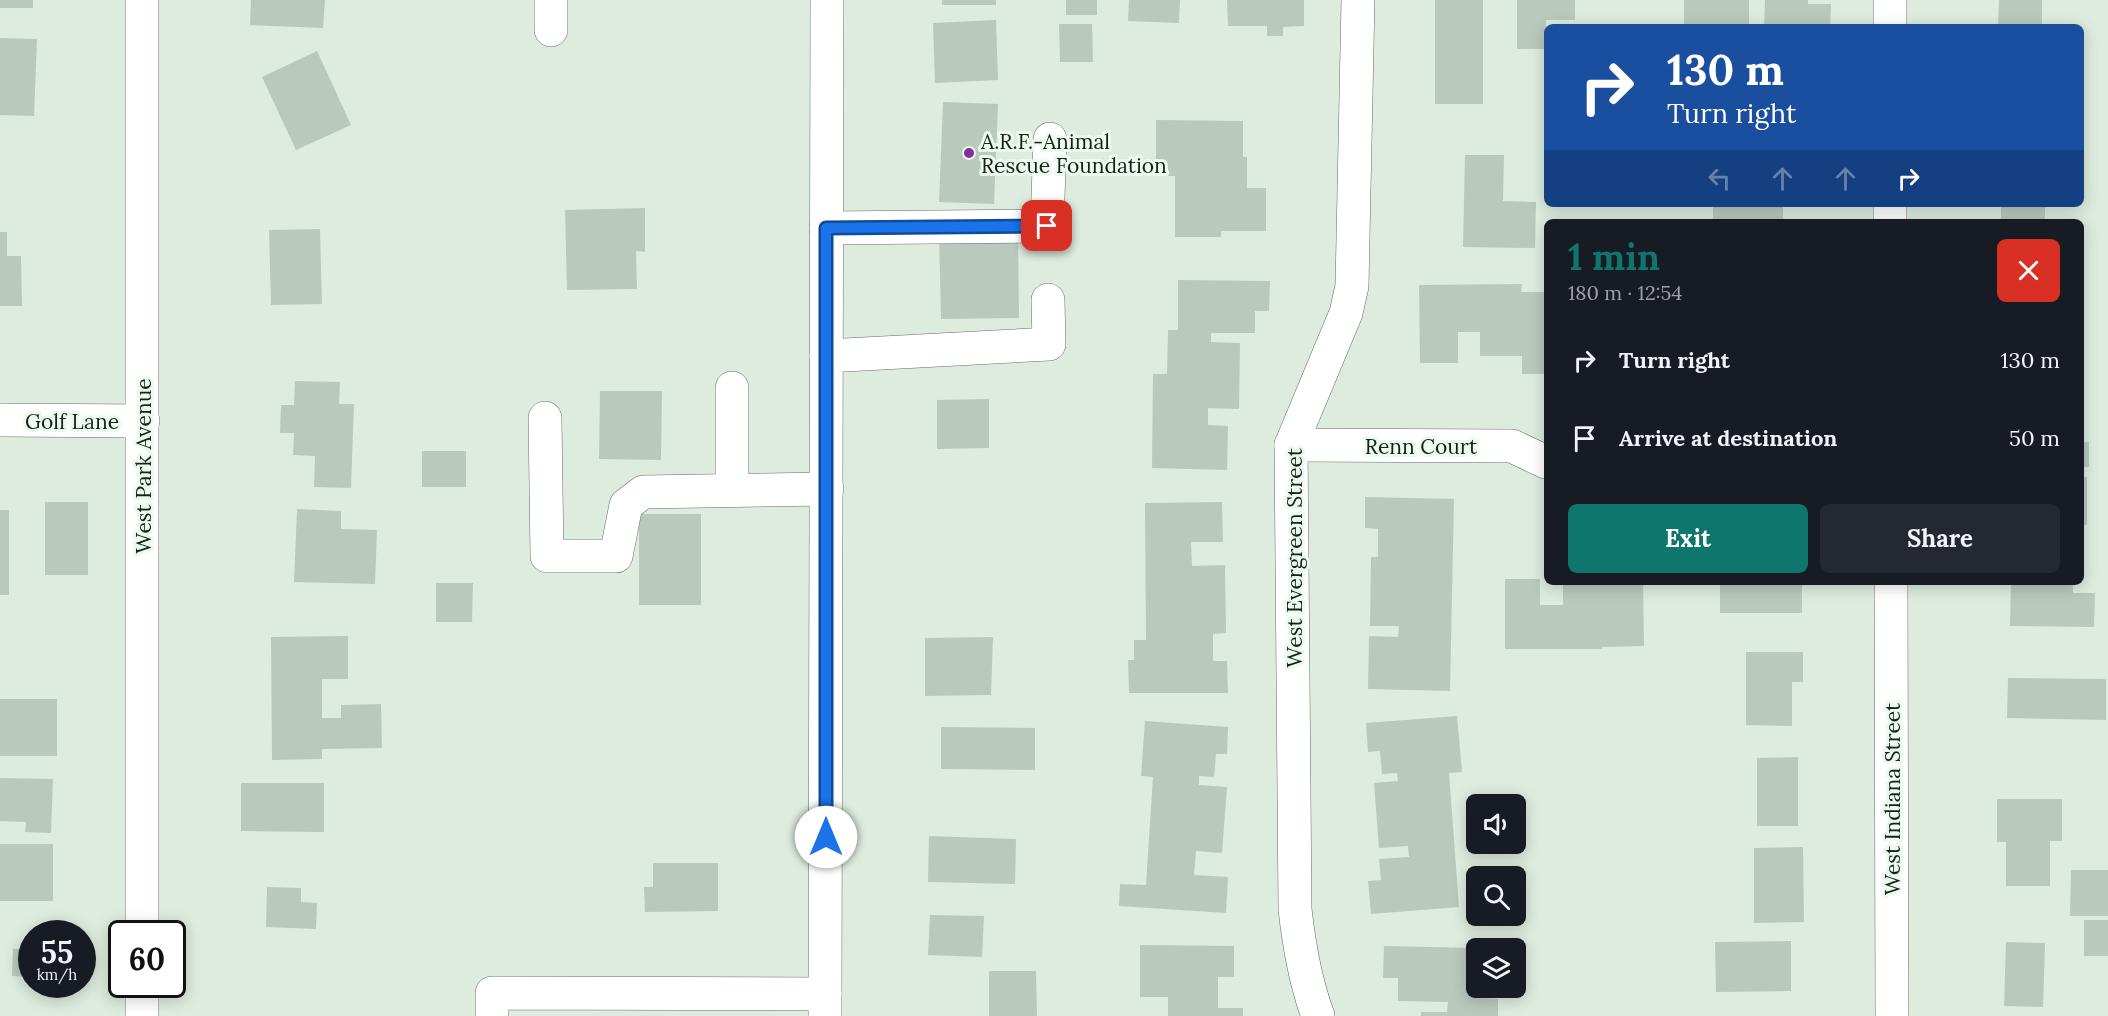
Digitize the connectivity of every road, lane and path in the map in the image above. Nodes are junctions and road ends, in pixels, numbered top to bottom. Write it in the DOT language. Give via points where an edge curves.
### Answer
graph roads {
  1 [pos="142,0"];
  2 [pos="827,0"];
  3 [pos="1358,0"];
  4 [pos="1890,0"];
  5 [pos="1890,24"];
  6 [pos="1050,139"];
  7 [pos="826,228"];
  8 [pos="1048,300"];
  9 [pos="826,356"];
  10 [pos="732,388"];
  11 [pos="545,418"];
  12 [pos="0,420"];
  13 [pos="143,421"];
  14 [pos="1291,445"];
  15 [pos="1544,461"];
  16 [pos="827,489"];
  17 [pos="732,490"];
  18 [pos="1891,585"];
  19 [pos="142,920"];
  20 [pos="142,998"];
  21 [pos="825,1005"];
  22 [pos="142,1016"];
  23 [pos="492,1016"];
  24 [pos="1318,1016"];
  25 [pos="1892,1016"];
  1 -- 13 [label="street, West Park Avenue"];
  2 -- 7 [label="street"];
  3 -- 14 [label="street, West Evergreen Street" via="1352,286 1346,313"];
  4 -- 5 [label="street"];
  6 -- 7 [label="street" via="1047,226"];
  7 -- 9 [label="street"];
  8 -- 9 [label="street" via="1048,344"];
  9 -- 16 [label="street"];
  10 -- 17 [label="street"];
  11 -- 17 [label="street" via="548,556 616,556 627,505 643,492"];
  12 -- 13 [label="street, Golf Lane"];
  13 -- 19 [label="street, West Park Avenue"];
  14 -- 15 [label="street, Renn Court" via="1512,446"];
  14 -- 24 [label="street, West Evergreen Street" via="1294,909 1309,992"];
  16 -- 17 [label="street"];
  16 -- 21 [label="street"];
  18 -- 25 [label="street, West Indiana Street"];
  20 -- 22 [label="street"];
  21 -- 23 [label="street" via="492,993"];
}
